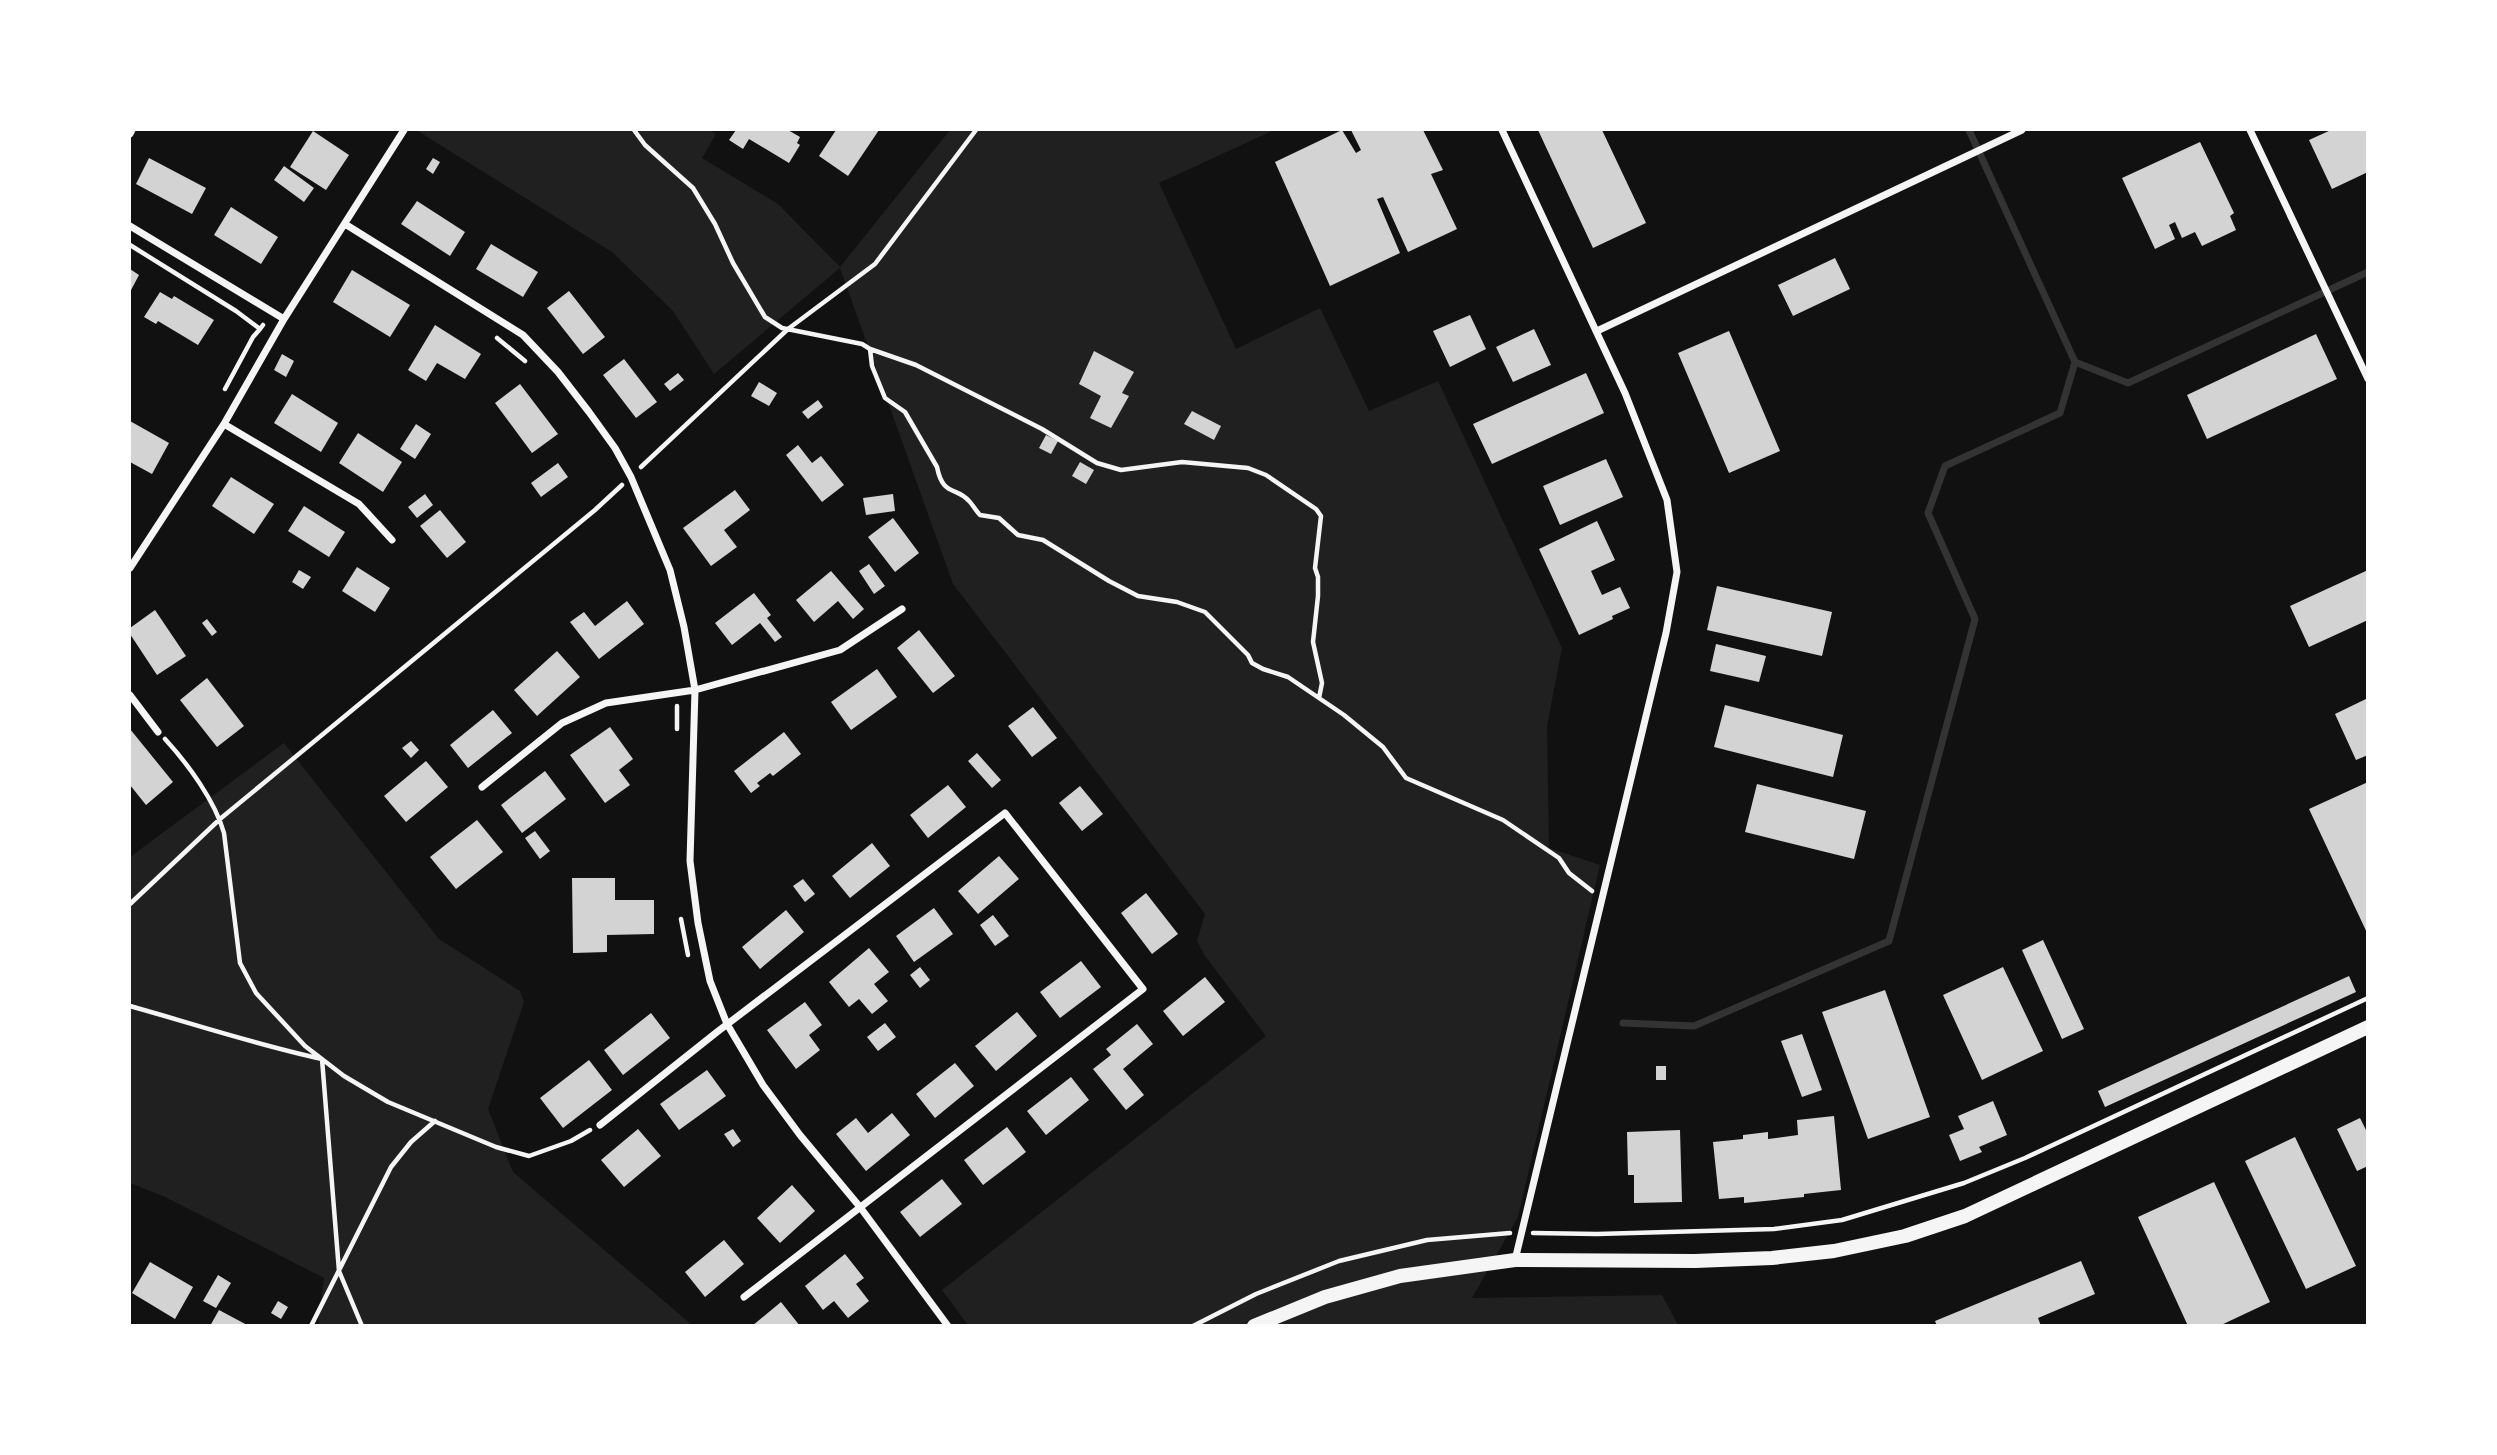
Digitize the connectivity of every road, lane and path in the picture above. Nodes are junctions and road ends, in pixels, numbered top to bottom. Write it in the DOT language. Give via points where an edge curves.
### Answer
graph roads {
  1 [pos="404,130"];
  2 [pos="634,130"];
  3 [pos="976,130"];
  4 [pos="1502,130"];
  5 [pos="2022,130"];
  6 [pos="2250,130"];
  7 [pos="345,224"];
  8 [pos="130,226"];
  9 [pos="130,245"];
  10 [pos="272,313"];
  11 [pos="284,319"];
  12 [pos="260,329"];
  13 [pos="788,329"];
  14 [pos="489,331"];
  15 [pos="1597,331"];
  16 [pos="870,349"];
  17 [pos="527,362"];
  18 [pos="2368,379"];
  19 [pos="220,397"];
  20 [pos="224,424"];
  21 [pos="612,476"];
  22 [pos="631,477"];
  23 [pos="619,488"];
  24 [pos="625,499"];
  25 [pos="392,540"];
  26 [pos="130,568"];
  27 [pos="902,609"];
  28 [pos="695,690"];
  29 [pos="677,693"];
  30 [pos="130,695"];
  31 [pos="1318,698"];
  32 [pos="677,730"];
  33 [pos="158,732"];
  34 [pos="482,787"];
  35 [pos="220,819"];
  36 [pos="1601,899"];
  37 [pos="130,904"];
  38 [pos="680,910"];
  39 [pos="690,961"];
  40 [pos="2368,998"];
  41 [pos="130,1006"];
  42 [pos="727,1024"];
  43 [pos="2368,1027"];
  44 [pos="322,1059"];
  45 [pos="435,1121"];
  46 [pos="600,1125"];
  47 [pos="860,1207"];
  48 [pos="1521,1232"];
  49 [pos="1515,1260"];
  50 [pos="339,1271"];
  51 [pos="744,1297"];
  52 [pos="311,1325"];
  53 [pos="362,1325"];
  54 [pos="948,1325"];
  55 [pos="1193,1325"];
  56 [pos="1254,1325"];
  1 -- 7 [label="street"];
  2 -- 13 [label="path" via="693,188 765,317"];
  3 -- 13 [label="path" via="875,264"];
  4 -- 15 [label="street"];
  5 -- 15 [label="street"];
  6 -- 18 [label="street"];
  7 -- 11 [label="street"];
  7 -- 22 [label="street" via="523,335 589,412"];
  8 -- 10 [label="street"];
  9 -- 12 [label="path"];
  10 -- 11 [label="street"];
  10 -- 12 [label="path"];
  11 -- 20 [label="street"];
  12 -- 19 [label="path"];
  13 -- 16 [label="path"];
  13 -- 22 [label="path"];
  14 -- 17 [label="path"];
  15 -- 36 [label="street" via="1667,500 1677,572"];
  16 -- 31 [label="path" via="885,398 905,412 946,487 970,501 980,515 999,518 1018,535 1043,540 1138,596 1205,612 1252,663 1288,677"];
  16 -- 31 [label="path" via="916,365 1042,429 1097,463 1121,470 1182,462 1248,468 1316,509 1321,516 1313,642 1322,683"];
  20 -- 25 [label="street" via="359,504"];
  20 -- 26 [label="street"];
  21 -- 23 [label="path"];
  22 -- 23 [label="path"];
  22 -- 28 [label="street" via="670,569"];
  23 -- 24 [label="path"];
  23 -- 35 [label="path"];
  27 -- 28 [label="street" via="840,650"];
  28 -- 29 [label="street"];
  28 -- 42 [label="street" via="690,861 710,981"];
  29 -- 32 [label="path"];
  29 -- 34 [label="street" via="606,703 562,723"];
  30 -- 33 [label="street"];
  31 -- 36 [label="path" via="1383,747 1406,778 1503,820 1559,858 1569,873"];
  33 -- 35 [label="path" via="181,757"];
  35 -- 37 [label="path"];
  35 -- 44 [label="path" via="240,963 256,993"];
  36 -- 48 [label="street"];
  38 -- 39 [label="path"];
  40 -- 48 [label="path" via="2025,1158 1964,1183 1842,1220 1774,1229"];
  41 -- 44 [label="path" via="265,1047"];
  42 -- 46 [label="street"];
  42 -- 47 [label="street" via="763,1085"];
  42 -- 47 [label="street" via="1005,813 1143,989"];
  43 -- 49 [label="main road" via="1965,1216 1905,1236 1772,1258"];
  44 -- 45 [label="path" via="388,1102"];
  44 -- 50 [label="path"];
  45 -- 46 [label="path" via="529,1156"];
  45 -- 50 [label="path" via="391,1167"];
  47 -- 51 [label="street"];
  47 -- 54 [label="street"];
  48 -- 49 [label="street"];
  48 -- 55 [label="path" via="1427,1240 1339,1261"];
  49 -- 56 [label="main road" via="1400,1276 1325,1297"];
  50 -- 52 [label="path"];
  50 -- 53 [label="path"];
}
